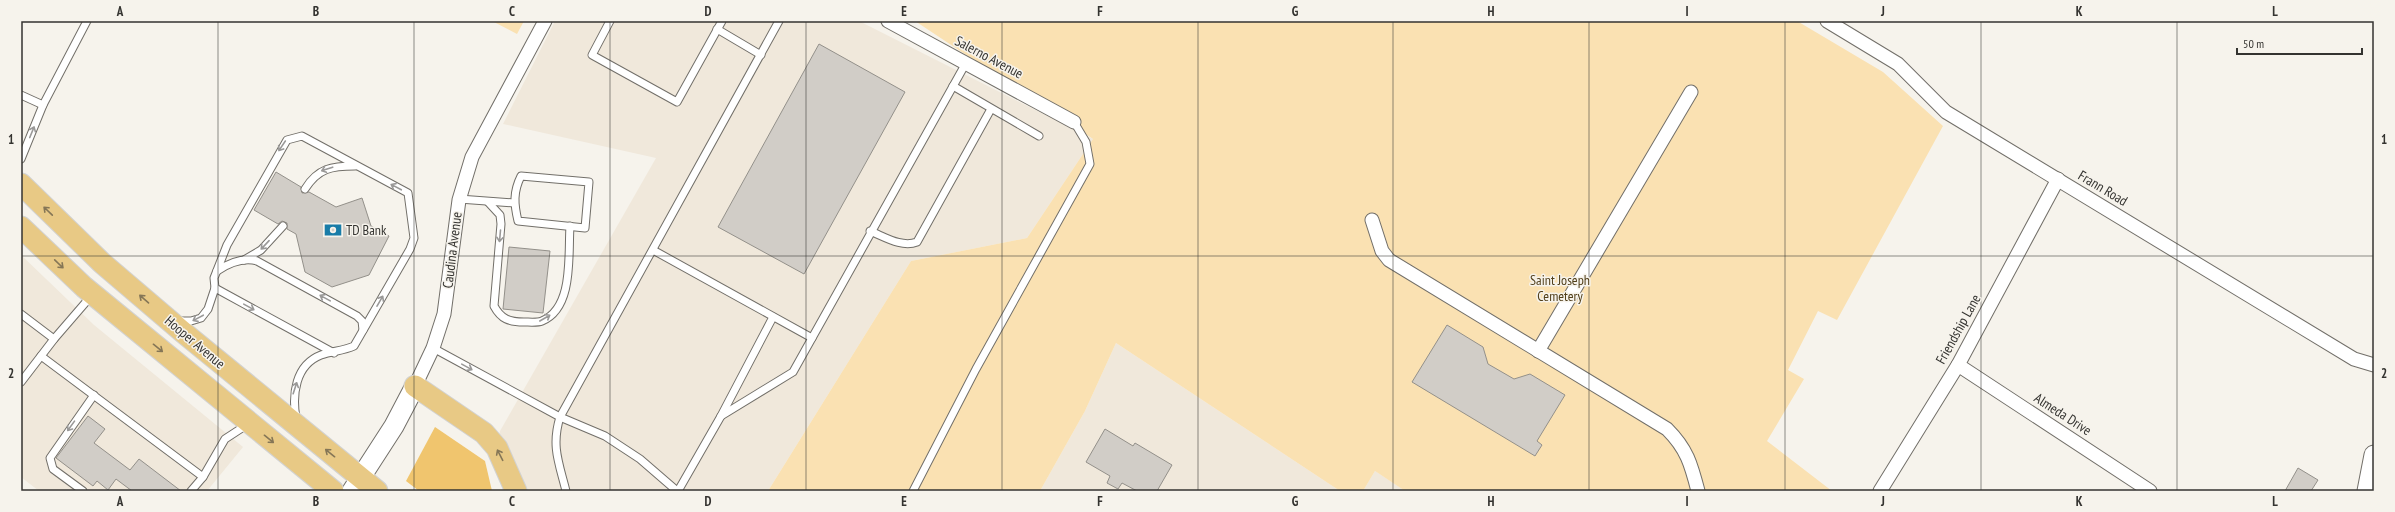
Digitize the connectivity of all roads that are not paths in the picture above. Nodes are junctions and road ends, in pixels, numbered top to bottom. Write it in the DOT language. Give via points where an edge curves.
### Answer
graph roads {
  1 [pos="87,21"];
  2 [pos="545,21"];
  3 [pos="610,21"];
  4 [pos="722,21"];
  5 [pos="779,21"];
  6 [pos="888,21"];
  7 [pos="1827,21"];
  8 [pos="717,29"];
  9 [pos="761,55"];
  10 [pos="966,63"];
  11 [pos="953,86"];
  12 [pos="1691,92"];
  13 [pos="21,95"];
  14 [pos="43,105"];
  15 [pos="991,109"];
  16 [pos="1074,122"];
  17 [pos="1038,136"];
  18 [pos="21,159"];
  19 [pos="357,166"];
  20 [pos="2058,179"];
  21 [pos="21,184"];
  22 [pos="305,189"];
  23 [pos="459,199"];
  24 [pos="488,202"];
  25 [pos="514,203"];
  26 [pos="1372,220"];
  27 [pos="283,226"];
  28 [pos="570,226"];
  29 [pos="21,227"];
  30 [pos="870,231"];
  31 [pos="653,250"];
  32 [pos="244,260"];
  33 [pos="216,272"];
  34 [pos="215,288"];
  35 [pos="92,295"];
  36 [pos="21,314"];
  37 [pos="163,316"];
  38 [pos="773,317"];
  39 [pos="363,330"];
  40 [pos="812,338"];
  41 [pos="54,339"];
  42 [pos="433,348"];
  43 [pos="1538,351"];
  44 [pos="334,353"];
  45 [pos="41,356"];
  46 [pos="1958,365"];
  47 [pos="2374,365"];
  48 [pos="21,382"];
  49 [pos="415,386"];
  50 [pos="94,395"];
  51 [pos="721,416"];
  52 [pos="560,417"];
  53 [pos="250,423"];
  54 [pos="297,426"];
  55 [pos="2374,455"];
  56 [pos="204,477"];
  57 [pos="356,484"];
  58 [pos="83,491"];
  59 [pos="191,491"];
  60 [pos="333,491"];
  61 [pos="377,491"];
  62 [pos="516,491"];
  63 [pos="566,491"];
  64 [pos="677,491"];
  65 [pos="913,491"];
  66 [pos="1698,491"];
  67 [pos="1880,491"];
  68 [pos="2150,491"];
  69 [pos="2367,491"];
  1 -- 14 [label="lane"];
  2 -- 23 [label="street, Caudina Avenue" via="472,158"];
  3 -- 8 [label="lane" via="592,54 677,102"];
  4 -- 8 [label="lane"];
  5 -- 9 [label="lane"];
  6 -- 10 [label="street, Salerno Avenue"];
  7 -- 20 [label="street, Frann Road" via="1898,64 1946,112"];
  8 -- 9 [label="lane"];
  9 -- 31 [label="lane"];
  10 -- 11 [label="lane"];
  10 -- 16 [label="street, Salerno Avenue"];
  11 -- 15 [label="lane"];
  11 -- 30 [label="lane"];
  12 -- 43 [label="street"];
  13 -- 14 [label="lane"];
  18 -- 14 [label="lane, one-way"];
  15 -- 17 [label="lane"];
  15 -- 30 [label="lane" via="917,242 910,245 900,243"];
  16 -- 65 [label="lane" via="1086,142 1090,164 976,369"];
  19 -- 22 [label="lane, one-way" via="329,167 319,171"];
  19 -- 33 [label="lane, one-way" via="302,136 287,140 227,245"];
  39 -- 19 [label="lane, one-way" via="414,238 408,193"];
  20 -- 46 [label="street, Friendship Lane"];
  20 -- 47 [label="street, Frann Road" via="2354,359"];
  37 -- 21 [label="main road, Hooper Avenue, one-way" via="102,263"];
  23 -- 24 [label="lane"];
  23 -- 42 [label="street, Caudina Avenue" via="444,314"];
  24 -- 25 [label="lane"];
  24 -- 28 [label="lane, one-way" via="500,215 501,224 494,306 499,316 509,321 541,321 557,310 565,296"];
  25 -- 28 [label="lane" via="518,221"];
  25 -- 28 [label="lane" via="521,176 589,182 585,228"];
  26 -- 43 [label="street" via="1382,250 1389,260"];
  27 -- 32 [label="lane, one-way" via="261,250"];
  29 -- 35 [label="main road, Hooper Avenue, one-way"];
  30 -- 40 [label="lane"];
  31 -- 38 [label="lane"];
  31 -- 52 [label="lane"];
  32 -- 33 [label="lane" via="226,265"];
  39 -- 32 [label="lane, one-way" via="362,321 357,316 257,261"];
  33 -- 34 [label="lane"];
  34 -- 37 [label="lane, one-way" via="208,309 201,318 178,321"];
  34 -- 44 [label="lane, one-way"];
  35 -- 41 [label="lane"];
  35 -- 53 [label="main road, Hooper Avenue, one-way"];
  36 -- 41 [label="lane"];
  37 -- 54 [label="main road, Hooper Avenue"];
  38 -- 40 [label="lane"];
  38 -- 51 [label="lane"];
  39 -- 44 [label="lane" via="354,346"];
  40 -- 51 [label="lane" via="793,372"];
  41 -- 45 [label="lane"];
  42 -- 49 [label="street, Caudina Avenue"];
  42 -- 52 [label="lane, one-way"];
  43 -- 66 [label="street" via="1667,429 1689,457"];
  54 -- 44 [label="lane, one-way" via="293,394 296,384 307,364 321,355"];
  45 -- 48 [label="lane"];
  45 -- 50 [label="lane"];
  46 -- 67 [label="street, Friendship Lane"];
  46 -- 68 [label="street, Almeda Drive"];
  49 -- 57 [label="street, Caudina Avenue" via="394,426"];
  62 -- 49 [label="main road, one-way" via="497,448 484,433"];
  50 -- 56 [label="lane"];
  50 -- 58 [label="lane, one-way" via="50,458 53,468"];
  51 -- 64 [label="lane"];
  52 -- 63 [label="lane" via="555,434 555,448"];
  52 -- 64 [label="lane" via="605,436 640,458"];
  53 -- 56 [label="lane" via="225,439"];
  53 -- 60 [label="main road, Hooper Avenue, one-way"];
  57 -- 54 [label="main road, Hooper Avenue, one-way"];
  55 -- 69 [label="street"];
  56 -- 59 [label="lane"];
  57 -- 61 [label="main road, Hooper Avenue"];
}
